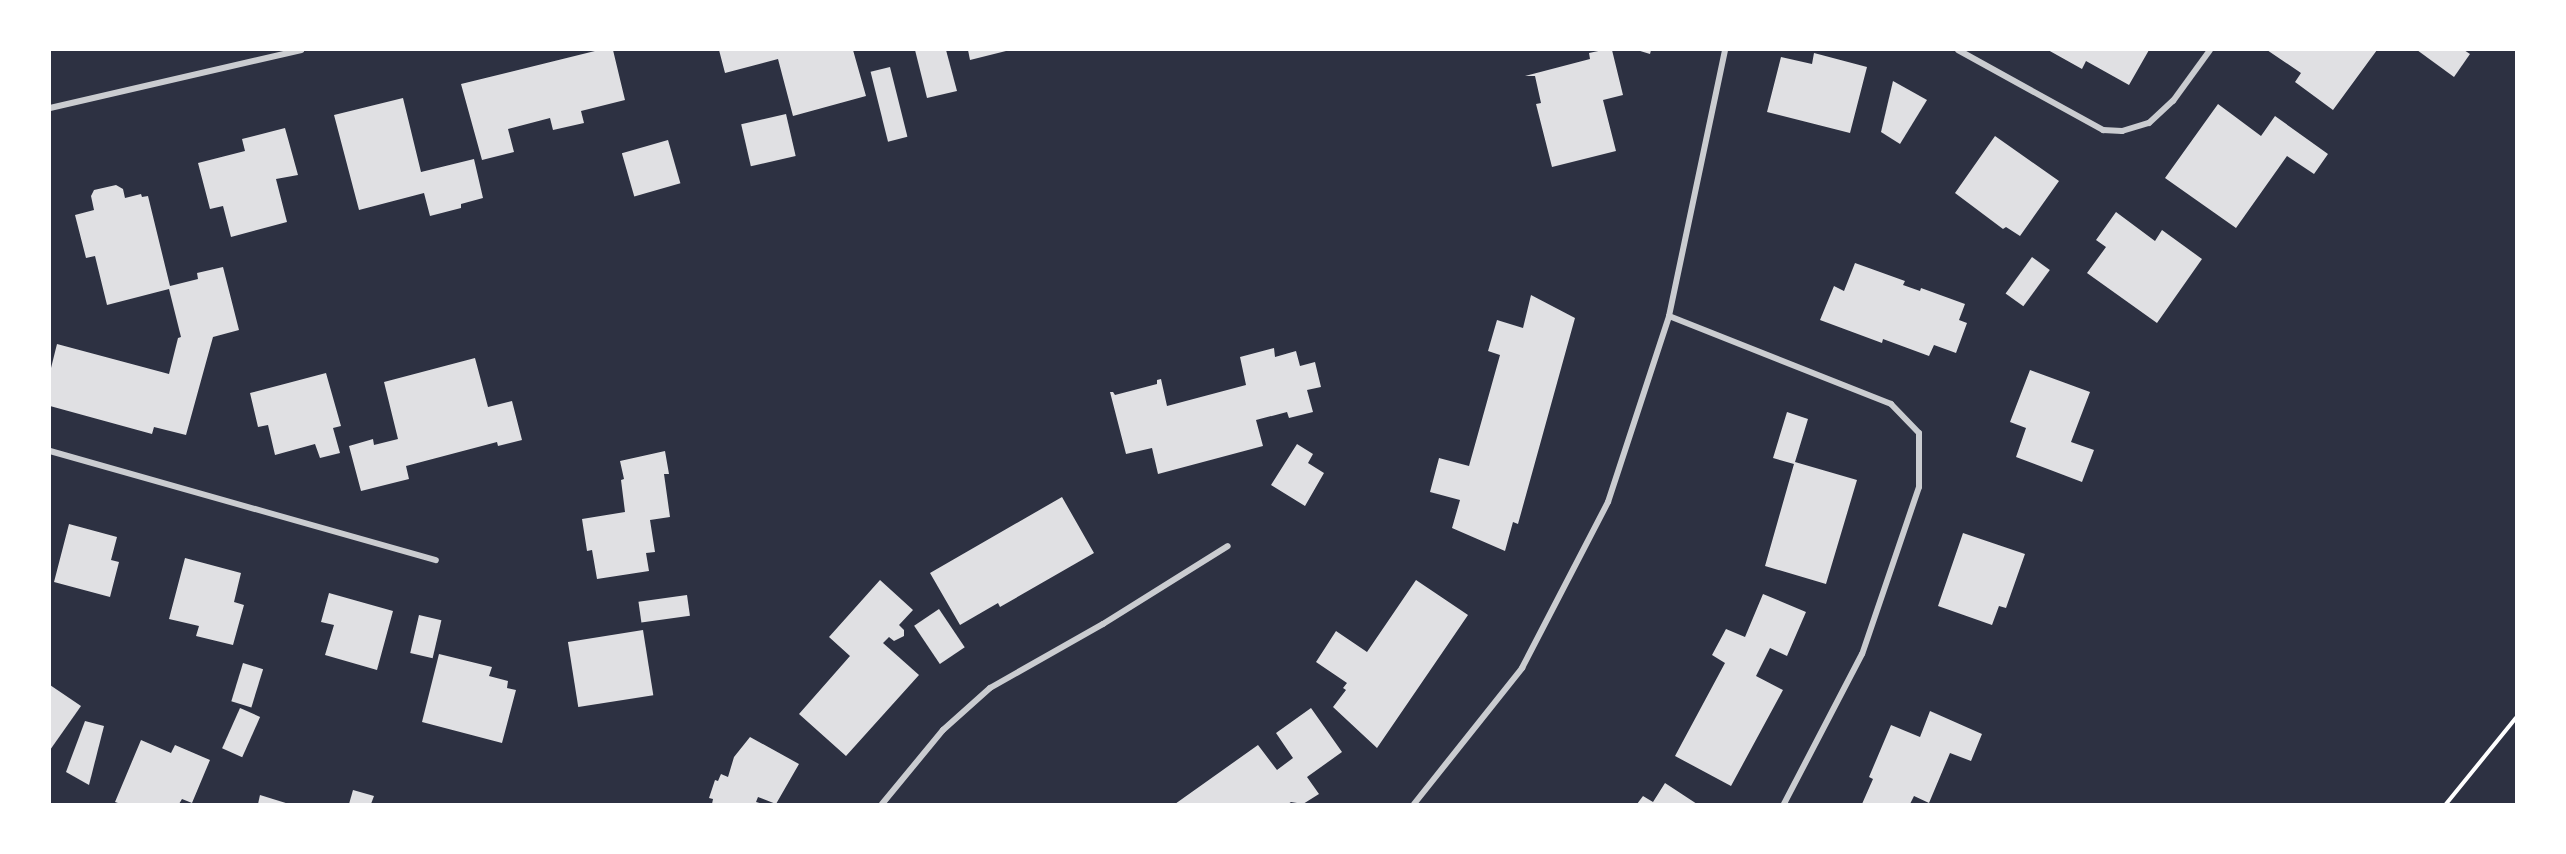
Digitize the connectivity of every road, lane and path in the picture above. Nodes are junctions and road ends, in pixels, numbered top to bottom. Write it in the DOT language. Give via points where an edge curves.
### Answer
graph roads {
  1 [pos="301,50"];
  2 [pos="1725,50"];
  3 [pos="1958,50"];
  4 [pos="2210,50"];
  5 [pos="50,108"];
  6 [pos="1669,316"];
  7 [pos="50,451"];
  8 [pos="1228,546"];
  9 [pos="436,560"];
  10 [pos="2517,718"];
  11 [pos="882,804"];
  12 [pos="1414,804"];
  13 [pos="1784,804"];
  14 [pos="2446,804"];
  1 -- 5 [label="street"];
  2 -- 6 [label="street"];
  3 -- 4 [label="street" via="2103,130 2122,131 2149,123 2173,101"];
  6 -- 12 [label="street" via="1608,502 1522,668"];
  6 -- 13 [label="street" via="1891,404 1918,433 1919,487 1862,654"];
  7 -- 9 [label="street"];
  8 -- 11 [label="street" via="990,688 943,730"];
  10 -- 14 [label="path"];
}
